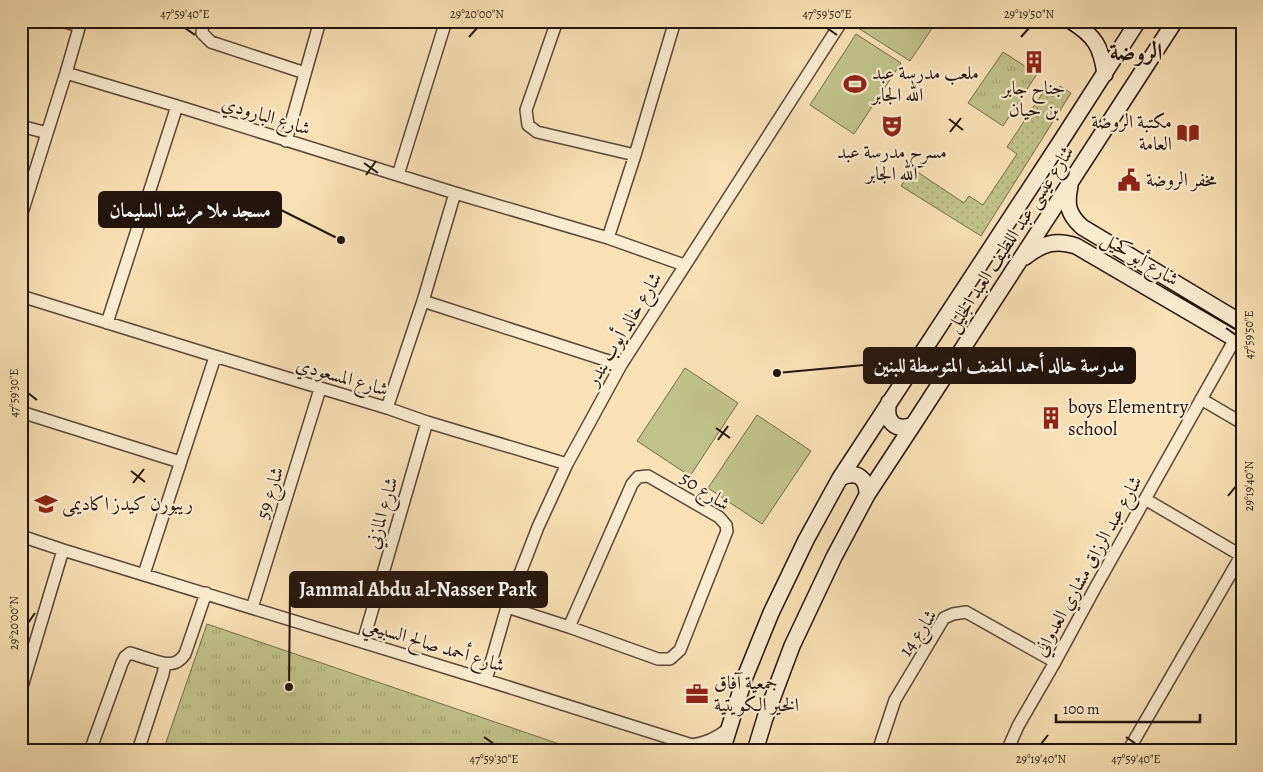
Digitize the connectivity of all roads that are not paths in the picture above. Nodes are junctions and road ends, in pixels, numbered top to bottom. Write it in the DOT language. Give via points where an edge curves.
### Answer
graph roads {
  1 [pos="62,21"];
  2 [pos="203,21"];
  3 [pos="320,21"];
  4 [pos="446,21"];
  5 [pos="556,21"];
  6 [pos="675,21"];
  7 [pos="842,21"];
  8 [pos="1072,21"];
  9 [pos="1138,21"];
  10 [pos="1175,21"];
  11 [pos="80,24"];
  12 [pos="66,73"];
  13 [pos="305,73"];
  14 [pos="1105,74"];
  15 [pos="177,106"];
  16 [pos="21,126"];
  17 [pos="47,133"];
  18 [pos="286,141"];
  19 [pos="635,156"];
  20 [pos="398,175"];
  21 [pos="1073,178"];
  22 [pos="454,194"];
  23 [pos="21,216"];
  24 [pos="608,238"];
  25 [pos="1099,238"];
  26 [pos="1090,253"];
  27 [pos="684,265"];
  28 [pos="1016,267"];
  29 [pos="21,296"];
  30 [pos="423,301"];
  31 [pos="107,323"];
  32 [pos="1242,323"];
  33 [pos="1238,341"];
  34 [pos="215,357"];
  35 [pos="621,365"];
  36 [pos="320,389"];
  37 [pos="1201,399"];
  38 [pos="889,402"];
  39 [pos="387,408"];
  40 [pos="21,412"];
  41 [pos="427,422"];
  42 [pos="1242,423"];
  43 [pos="914,425"];
  44 [pos="180,462"];
  45 [pos="567,464"];
  46 [pos="840,478"];
  47 [pos="867,495"];
  48 [pos="1145,499"];
  49 [pos="21,536"];
  50 [pos="63,550"];
  51 [pos="1241,556"];
  52 [pos="144,574"];
  53 [pos="206,593"];
  54 [pos="507,607"];
  55 [pos="252,608"];
  56 [pos="569,627"];
  57 [pos="363,642"];
  58 [pos="1055,662"];
  59 [pos="25,664"];
  60 [pos="165,664"];
  61 [pos="486,680"];
  62 [pos="21,690"];
  63 [pos="728,729"];
  64 [pos="696,748"];
  65 [pos="90,751"];
  66 [pos="138,751"];
  67 [pos="722,751"];
  68 [pos="755,751"];
  69 [pos="878,751"];
  70 [pos="1007,751"];
  71 [pos="1128,751"];
  1 -- 11 [label="street"];
  2 -- 13 [label="street" via="202,33 211,42"];
  3 -- 13 [label="street"];
  4 -- 20 [label="street"];
  5 -- 19 [label="street" via="526,110 528,125 537,132"];
  6 -- 19 [label="street"];
  7 -- 27 [label="street, شارع خالد أيوب بندر"];
  8 -- 14 [label="main road" via="1092,37 1099,48"];
  9 -- 14 [label="main road, شارع عيسى عبد اللطيف العبد الجليل"];
  10 -- 21 [label="main road, شارع عيسى عبد اللطيف العبد الجليل"];
  11 -- 12 [label="street"];
  12 -- 15 [label="street, شارع البارودي"];
  12 -- 17 [label="street"];
  13 -- 18 [label="street"];
  14 -- 38 [label="main road, شارع عيسى عبد اللطيف العبد الجليل"];
  15 -- 18 [label="street, شارع البارودي"];
  15 -- 31 [label="street"];
  16 -- 17 [label="street"];
  17 -- 23 [label="street"];
  18 -- 20 [label="street, شارع البارودي"];
  19 -- 24 [label="street"];
  20 -- 22 [label="street, شارع البارودي"];
  21 -- 25 [label="main road, شارع أبو كحيل" via="1068,194 1070,211 1078,223"];
  21 -- 28 [label="main road, شارع عيسى عبد اللطيف العبد الجليل"];
  22 -- 24 [label="street, شارع البارودي"];
  22 -- 30 [label="street"];
  24 -- 27 [label="street, شارع البارودي"];
  25 -- 26 [label="main road" via="1091,244"];
  25 -- 32 [label="main road, شارع أبو كحيل"];
  26 -- 28 [label="main road, شارع أبو كحيل" via="1069,244 1050,243 1032,252"];
  26 -- 33 [label="main road, شارع أبو كحيل"];
  27 -- 35 [label="street, شارع خالد أيوب بندر"];
  28 -- 43 [label="main road, شارع عيسى عبد اللطيف العبد الجليل"];
  29 -- 31 [label="street, شارع المسعودي"];
  30 -- 35 [label="street"];
  30 -- 39 [label="street"];
  31 -- 34 [label="street, شارع المسعودي"];
  33 -- 37 [label="street, شارع عبد الرزاق مشاري العدواني"];
  34 -- 36 [label="street, شارع المسعودي"];
  34 -- 44 [label="street"];
  35 -- 45 [label="street, شارع خالد أيوب بندر"];
  36 -- 39 [label="street, شارع المسعودي"];
  36 -- 55 [label="street, شارع 59"];
  37 -- 42 [label="street"];
  37 -- 48 [label="street, شارع عبد الرزاق مشاري العدواني"];
  38 -- 43 [label="main road" via="887,410 892,423 906,428"];
  38 -- 46 [label="main road, شارع عيسى عبد اللطيف العبد الجليل"];
  39 -- 41 [label="street, شارع المسعودي"];
  40 -- 44 [label="street"];
  41 -- 45 [label="street, شارع المسعودي"];
  41 -- 57 [label="street, شارع المازني"];
  43 -- 47 [label="main road, شارع عيسى عبد اللطيف العبد الجليل"];
  44 -- 52 [label="street"];
  45 -- 54 [label="street, شارع خالد أيوب بندر"];
  46 -- 47 [label="main road" via="848,474 863,479"];
  46 -- 63 [label="main road, شارع عيسى عبد اللطيف العبد الجليل" via="771,613"];
  47 -- 68 [label="main road, شارع عيسى عبد اللطيف العبد الجليل" via="795,639"];
  48 -- 51 [label="street"];
  48 -- 58 [label="street, شارع عبد الرزاق مشاري العدواني"];
  49 -- 50 [label="street, شارع أحمد صالح السبيعي"];
  50 -- 52 [label="street, شارع أحمد صالح السبيعي"];
  50 -- 59 [label="street"];
  51 -- 71 [label="street"];
  52 -- 53 [label="street, شارع أحمد صالح السبيعي"];
  53 -- 55 [label="street, شارع أحمد صالح السبيعي"];
  53 -- 60 [label="street" via="185,654 176,663"];
  54 -- 56 [label="street, شارع 50"];
  54 -- 61 [label="street, شارع خالد أيوب بندر"];
  55 -- 57 [label="street, شارع أحمد صالح السبيعي"];
  56 -- 56 [label="street, شارع 50" via="658,659 670,659 680,650 727,531 726,525 719,517 648,476 638,477 632,484"];
  57 -- 61 [label="street, شارع أحمد صالح السبيعي"];
  58 -- 69 [label="street, شارع 14" via="966,612 944,618 896,700"];
  58 -- 70 [label="street, شارع عبد الرزاق مشاري العدواني"];
  59 -- 62 [label="street"];
  60 -- 65 [label="street" via="130,654 125,657"];
  60 -- 66 [label="street"];
  61 -- 64 [label="street, شارع أحمد صالح السبيعي"];
  63 -- 64 [label="street, شارع أحمد صالح السبيعي"];
  63 -- 67 [label="main road, شارع عيسى عبد اللطيف العبد الجليل"];
}
